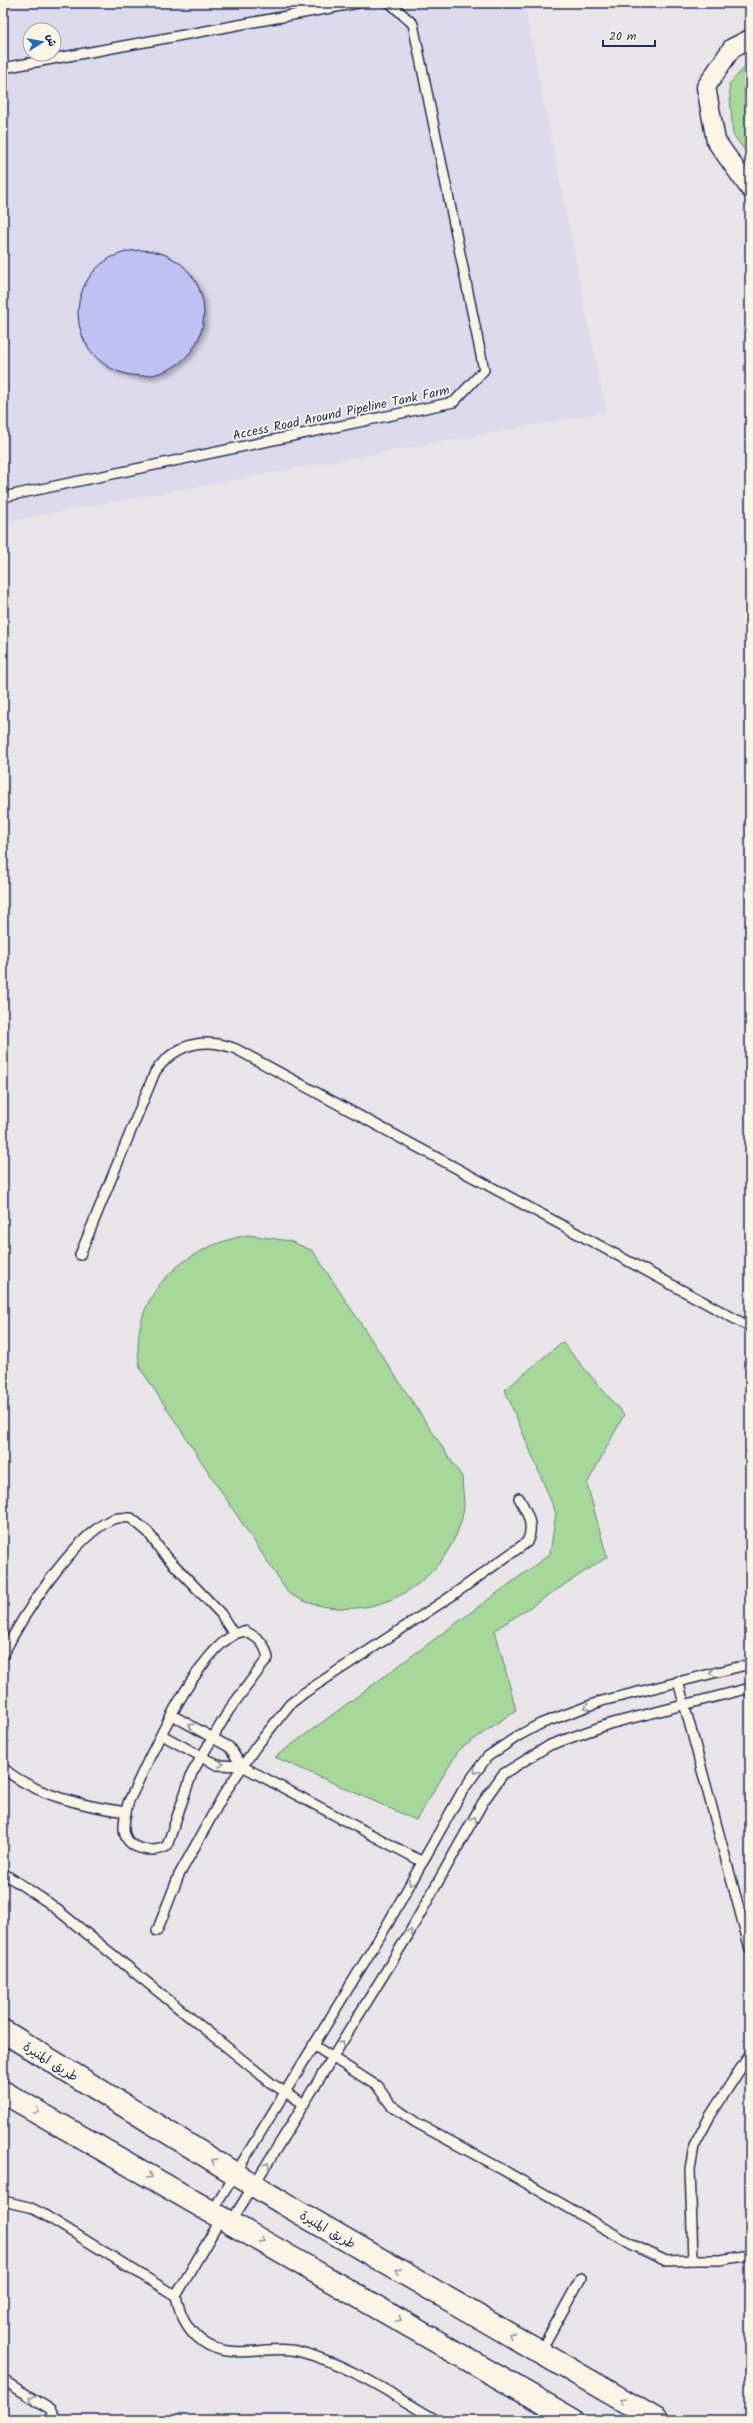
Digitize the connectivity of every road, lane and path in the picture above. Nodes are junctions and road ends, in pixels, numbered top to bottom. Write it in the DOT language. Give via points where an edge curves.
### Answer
graph roads {
  1 [pos="358,3"];
  2 [pos="390,3"];
  3 [pos="750,39"];
  4 [pos="3,68"];
  5 [pos="750,189"];
  6 [pos="3,497"];
  7 [pos="80,1255"];
  8 [pos="750,1328"];
  9 [pos="520,1498"];
  10 [pos="233,1633"];
  11 [pos="3,1655"];
  12 [pos="750,1664"];
  13 [pos="678,1681"];
  14 [pos="750,1688"];
  15 [pos="685,1704"];
  16 [pos="172,1715"];
  17 [pos="162,1735"];
  18 [pos="213,1738"];
  19 [pos="202,1756"];
  20 [pos="242,1766"];
  21 [pos="3,1768"];
  22 [pos="126,1812"];
  23 [pos="423,1862"];
  24 [pos="3,1873"];
  25 [pos="157,1931"];
  26 [pos="750,1949"];
  27 [pos="3,2031"];
  28 [pos="314,2045"];
  29 [pos="750,2054"];
  30 [pos="333,2057"];
  31 [pos="3,2092"];
  32 [pos="285,2092"];
  33 [pos="304,2104"];
  34 [pos="235,2174"];
  35 [pos="254,2186"];
  36 [pos="3,2201"];
  37 [pos="222,2217"];
  38 [pos="750,2255"];
  39 [pos="693,2260"];
  40 [pos="581,2278"];
  41 [pos="176,2296"];
  42 [pos="540,2352"];
  43 [pos="3,2380"];
  44 [pos="57,2420"];
  45 [pos="436,2420"];
  46 [pos="574,2420"];
  47 [pos="657,2420"];
  1 -- 4 [label="lane"];
  2 -- 6 [label="lane, Access Road Around Pipeline Tank Farm" via="412,24 484,370 454,402"];
  3 -- 5 [label="street" via="732,48 706,87 716,141"];
  7 -- 8 [label="lane" via="155,1072 173,1053 186,1045 210,1042 236,1049"];
  9 -- 20 [label="lane" via="531,1524 527,1542 450,1597 304,1692 274,1723"];
  10 -- 11 [label="lane" via="221,1614 162,1552 148,1532 131,1518 114,1519 94,1530 71,1554 45,1587"];
  10 -- 16 [label="lane" via="215,1650 185,1690"];
  10 -- 18 [label="lane" via="244,1631 256,1637 266,1646 268,1658 229,1710"];
  12 -- 13 [label="lane, one-way"];
  13 -- 15 [label="lane"];
  13 -- 23 [label="lane, one-way" via="602,1701 540,1724 487,1757 475,1771"];
  14 -- 15 [label="lane"];
  15 -- 26 [label="lane"];
  30 -- 15 [label="lane, one-way" via="407,1937 483,1802 503,1774 550,1745 609,1724"];
  16 -- 17 [label="lane"];
  18 -- 16 [label="lane, one-way"];
  17 -- 19 [label="lane"];
  17 -- 22 [label="lane"];
  18 -- 19 [label="lane"];
  18 -- 20 [label="lane" via="229,1747"];
  19 -- 20 [label="lane, one-way" via="217,1765"];
  19 -- 22 [label="lane" via="192,1773 167,1846 160,1850 150,1850 130,1843 124,1829"];
  20 -- 23 [label="lane"];
  20 -- 25 [label="lane" via="179,1874"];
  21 -- 22 [label="lane" via="12,1776 52,1795"];
  23 -- 28 [label="lane, one-way"];
  24 -- 32 [label="lane" via="49,1903"];
  34 -- 27 [label="street, طريق المنيرة, one-way"];
  28 -- 30 [label="lane"];
  28 -- 32 [label="lane"];
  29 -- 39 [label="lane" via="694,2146 690,2169"];
  30 -- 33 [label="lane"];
  30 -- 39 [label="lane" via="377,2086 391,2105 415,2122 666,2261"];
  31 -- 37 [label="street, one-way"];
  32 -- 33 [label="lane"];
  32 -- 34 [label="lane"];
  35 -- 33 [label="lane, one-way"];
  34 -- 35 [label="street, طريق المنيرة"];
  34 -- 37 [label="lane"];
  35 -- 37 [label="lane"];
  42 -- 35 [label="street, طريق المنيرة, one-way"];
  36 -- 41 [label="lane" via="28,2207 43,2214"];
  37 -- 41 [label="lane"];
  37 -- 46 [label="street, one-way"];
  38 -- 39 [label="lane" via="720,2260"];
  40 -- 42 [label="lane"];
  41 -- 45 [label="lane" via="179,2311 187,2325 196,2337 210,2346 229,2351 299,2351 332,2362 370,2381"];
  47 -- 42 [label="street, طريق المنيرة, one-way"];
  44 -- 43 [label="lane, one-way" via="50,2409"];
}
